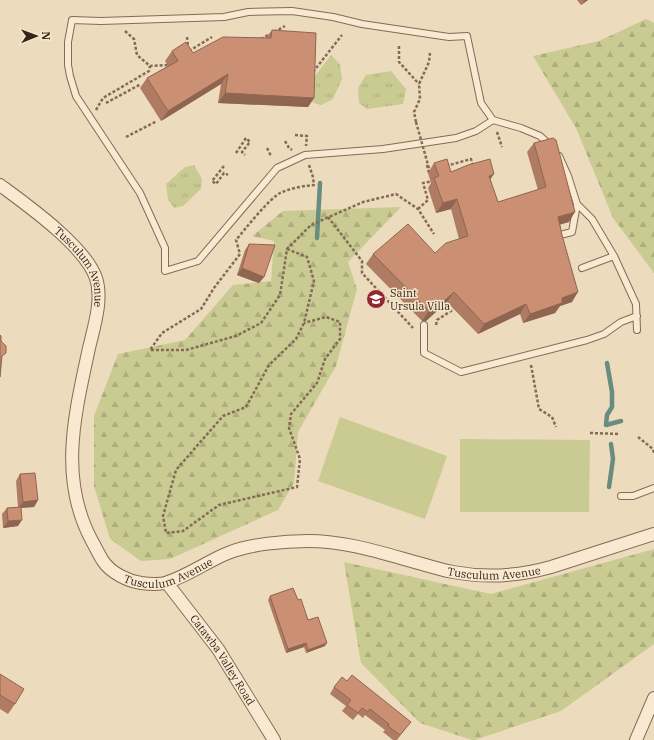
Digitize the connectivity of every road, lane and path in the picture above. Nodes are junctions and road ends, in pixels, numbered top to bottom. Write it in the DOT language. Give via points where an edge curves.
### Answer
graph roads {
  1 [pos="285,26"];
  2 [pos="342,35"];
  3 [pos="212,36"];
  4 [pos="188,37"];
  5 [pos="134,39"];
  6 [pos="259,44"];
  7 [pos="399,46"];
  8 [pos="430,53"];
  9 [pos="150,66"];
  10 [pos="168,66"];
  11 [pos="312,75"];
  12 [pos="141,84"];
  13 [pos="419,84"];
  14 [pos="103,98"];
  15 [pos="106,103"];
  16 [pos="493,120"];
  17 [pos="157,121"];
  18 [pos="295,135"];
  19 [pos="307,136"];
  20 [pos="126,137"];
  21 [pos="285,141"];
  22 [pos="268,148"];
  23 [pos="289,148"];
  24 [pos="236,153"];
  25 [pos="245,155"];
  26 [pos="305,155"];
  27 [pos="271,156"];
  28 [pos="427,165"];
  29 [pos="224,166"];
  30 [pos="441,168"];
  31 [pos="474,170"];
  32 [pos="435,172"];
  33 [pos="228,175"];
  34 [pos="0,185"];
  35 [pos="577,204"];
  36 [pos="418,209"];
  37 [pos="328,217"];
  38 [pos="434,234"];
  39 [pos="560,235"];
  40 [pos="287,249"];
  41 [pos="614,256"];
  42 [pos="582,268"];
  43 [pos="454,309"];
  44 [pos="637,316"];
  45 [pos="304,323"];
  46 [pos="424,325"];
  47 [pos="637,330"];
  48 [pos="423,338"];
  49 [pos="534,378"];
  50 [pos="556,427"];
  51 [pos="590,433"];
  52 [pos="620,434"];
  53 [pos="638,437"];
  54 [pos="654,453"];
  55 [pos="654,488"];
  56 [pos="621,496"];
  57 [pos="654,534"];
  58 [pos="166,583"];
  59 [pos="654,698"];
  60 [pos="274,740"];
  61 [pos="636,740"];
  1 -- 6 [label="path" via="259,39"];
  2 -- 11 [label="path"];
  3 -- 4 [label="path" via="188,52"];
  5 -- 9 [label="path" via="137,55"];
  7 -- 13 [label="path" via="399,62"];
  8 -- 13 [label="path" via="429,62"];
  9 -- 10 [label="path"];
  9 -- 14 [label="path" via="149,71"];
  12 -- 15 [label="path"];
  13 -- 32 [label="path, bridge" via="420,99 414,112 431,173"];
  16 -- 26 [label="lane" via="476,131 456,138 383,149"];
  16 -- 26 [label="lane" via="481,103 467,36 449,37 292,11 248,12 224,17 72,20 68,42 68,65 76,96 140,193 165,248 165,271 198,261 277,168"];
  16 -- 35 [label="lane" via="540,136 556,150"];
  17 -- 20 [label="path"];
  18 -- 19 [label="path"];
  21 -- 23 [label="path"];
  22 -- 27 [label="path"];
  24 -- 25 [label="path" via="246,138 250,142 242,152"];
  26 -- 40 [label="path" via="314,185 280,193 271,201 236,240 240,254 200,309 162,333 150,350 186,350 236,336 261,323 280,296"];
  28 -- 36 [label="path" via="432,180 436,179 424,184 428,200"];
  29 -- 33 [label="path" via="212,181 216,184 224,173"];
  30 -- 31 [label="path" via="471,159"];
  34 -- 58 [label="street, Tusculum Avenue" via="39,215 82,254 96,277 98,312 74,425 72,447 72,476 86,531 104,563 114,572 139,583"];
  35 -- 39 [label="lane" via="572,232"];
  35 -- 41 [label="lane" via="592,219"];
  36 -- 37 [label="path" via="396,194 363,202"];
  36 -- 38 [label="path"];
  37 -- 40 [label="path" via="311,225"];
  37 -- 48 [label="path" via="362,261 362,273"];
  40 -- 45 [label="path" via="307,257 314,281"];
  41 -- 42 [label="lane"];
  41 -- 44 [label="lane" via="636,304"];
  43 -- 48 [label="path" via="436,320 434,338"];
  44 -- 47 [label="lane"];
  44 -- 48 [label="lane" via="587,340 461,372 424,353"];
  45 -- 45 [label="path" via="296,339 269,365 246,407 223,416 176,470 163,516 166,533 183,531 219,505 297,487 300,459 289,428 291,414 317,383 325,359 340,339 340,322 326,316"];
  46 -- 48 [label="lane"];
  49 -- 50 [label="path" via="539,408 552,417"];
  51 -- 52 [label="path"];
  53 -- 54 [label="path" via="653,449"];
  55 -- 56 [label="lane" via="633,496"];
  57 -- 58 [label="street, Tusculum Avenue" via="551,568 509,575 452,572 353,545 294,541 230,552"];
  58 -- 60 [label="street, Catawba Valley Road" via="218,649"];
  59 -- 61 [label="street"];
}
